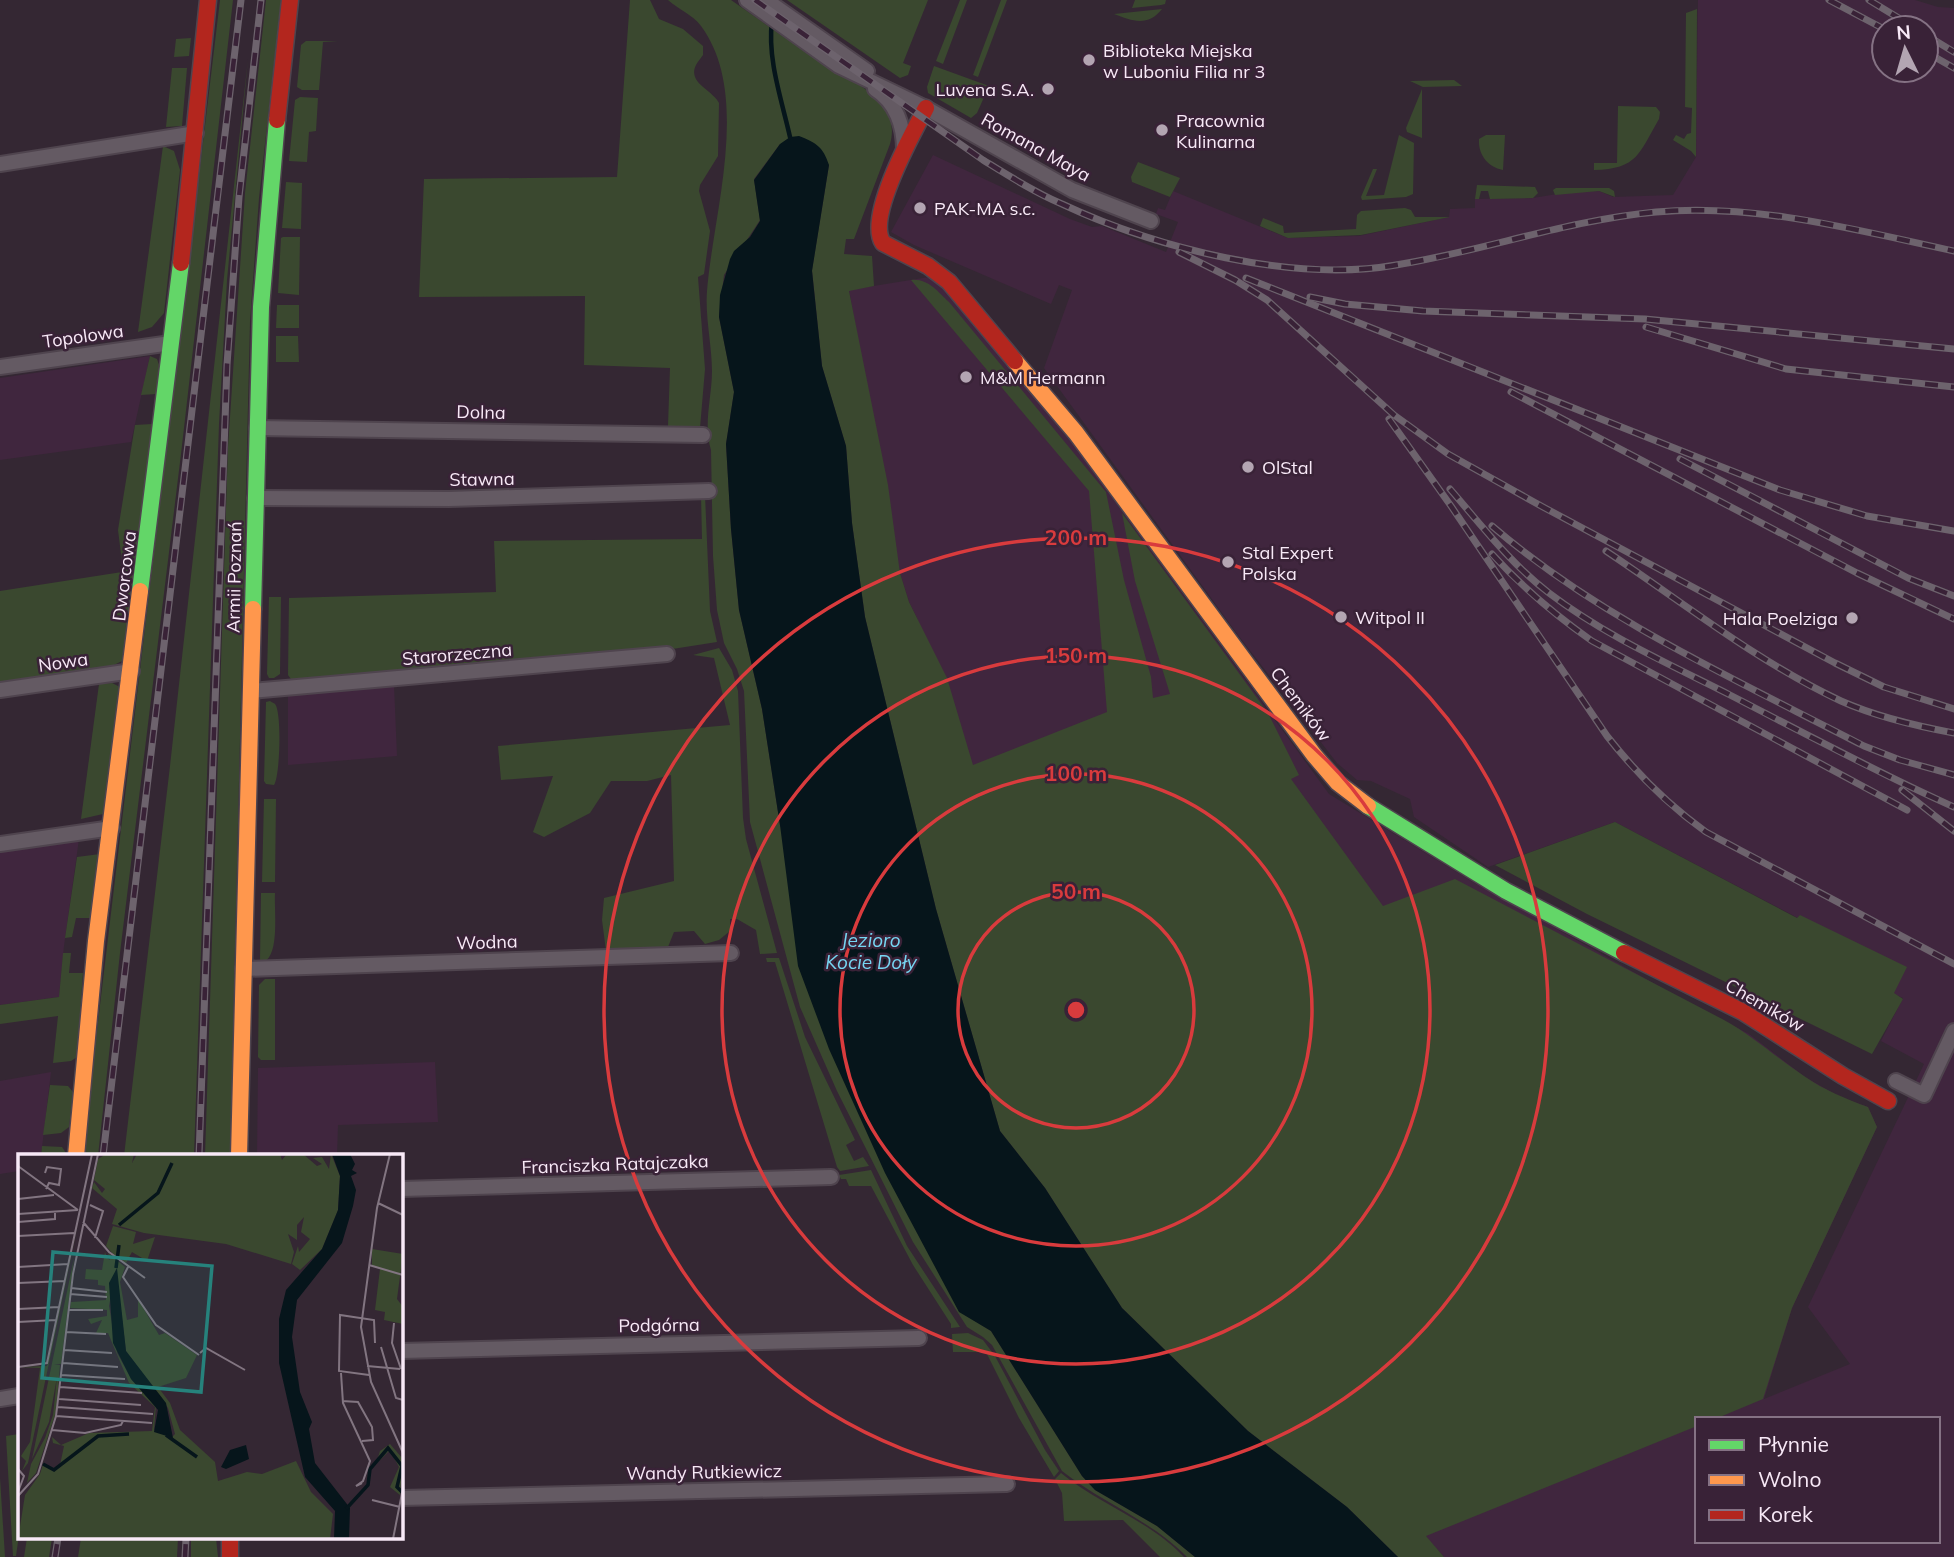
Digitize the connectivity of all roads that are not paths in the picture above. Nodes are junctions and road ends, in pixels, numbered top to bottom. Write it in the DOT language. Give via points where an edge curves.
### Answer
graph roads {
  1 [pos="208,0"];
  2 [pos="290,0"];
  3 [pos="747,0"];
  4 [pos="766,0"];
  5 [pos="825,49"];
  6 [pos="839,66"];
  7 [pos="906,98"];
  8 [pos="926,108"];
  9 [pos="196,133"];
  10 [pos="904,154"];
  11 [pos="0,164"];
  12 [pos="1151,221"];
  13 [pos="171,343"];
  14 [pos="0,367"];
  15 [pos="257,428"];
  16 [pos="703,435"];
  17 [pos="709,491"];
  18 [pos="255,498"];
  19 [pos="667,654"];
  20 [pos="132,671"];
  21 [pos="0,690"];
  22 [pos="251,691"];
  23 [pos="112,828"];
  24 [pos="0,844"];
  25 [pos="732,953"];
  26 [pos="243,969"];
  27 [pos="1954,1031"];
  28 [pos="1896,1081"];
  29 [pos="1888,1101"];
  30 [pos="76,1154"];
  31 [pos="239,1154"];
  32 [pos="831,1177"];
  33 [pos="402,1189"];
  34 [pos="919,1338"];
  35 [pos="402,1351"];
  36 [pos="18,1396"];
  37 [pos="0,1399"];
  38 [pos="1007,1484"];
  39 [pos="402,1498"];
  1 -- 9 [label="street, Dworcowa"];
  2 -- 15 [label="street, Armii Poznań" via="265,246"];
  3 -- 5 [label="street, Romana Maya"];
  4 -- 5 [label="street, Romana Maya"];
  5 -- 6 [label="street, Romana Maya"];
  5 -- 7 [label="street, Romana Maya"];
  6 -- 7 [label="street, Romana Maya"];
  6 -- 10 [label="street" via="890,102 902,130"];
  7 -- 8 [label="street, Romana Maya"];
  8 -- 10 [label="street, Chemików"];
  8 -- 12 [label="street, Romana Maya" via="1064,186"];
  9 -- 11 [label="street"];
  9 -- 13 [label="street, Dworcowa"];
  10 -- 29 [label="street, Chemików" via="878,222 883,243 948,282 1052,402 1338,783 1370,808 1506,891 1743,1012"];
  13 -- 14 [label="street, Topolowa"];
  13 -- 20 [label="street, Dworcowa"];
  15 -- 16 [label="street, Dolna"];
  15 -- 18 [label="street, Armii Poznań"];
  17 -- 18 [label="street, Stawna" via="449,499"];
  18 -- 22 [label="street, Armii Poznań"];
  19 -- 22 [label="street, Starorzeczna"];
  20 -- 21 [label="street, Nowa"];
  20 -- 23 [label="street, Dworcowa"];
  22 -- 26 [label="street, Armii Poznań"];
  23 -- 24 [label="street"];
  23 -- 30 [label="street, Dworcowa"];
  25 -- 26 [label="street, Wodna"];
  26 -- 31 [label="street, Armii Poznań"];
  27 -- 28 [label="street" via="1924,1095"];
  32 -- 33 [label="street, Franciszka Ratajczaka"];
  34 -- 35 [label="street, Podgórna"];
  36 -- 37 [label="street"];
  38 -- 39 [label="street, Wandy Rutkiewicz"];
}
